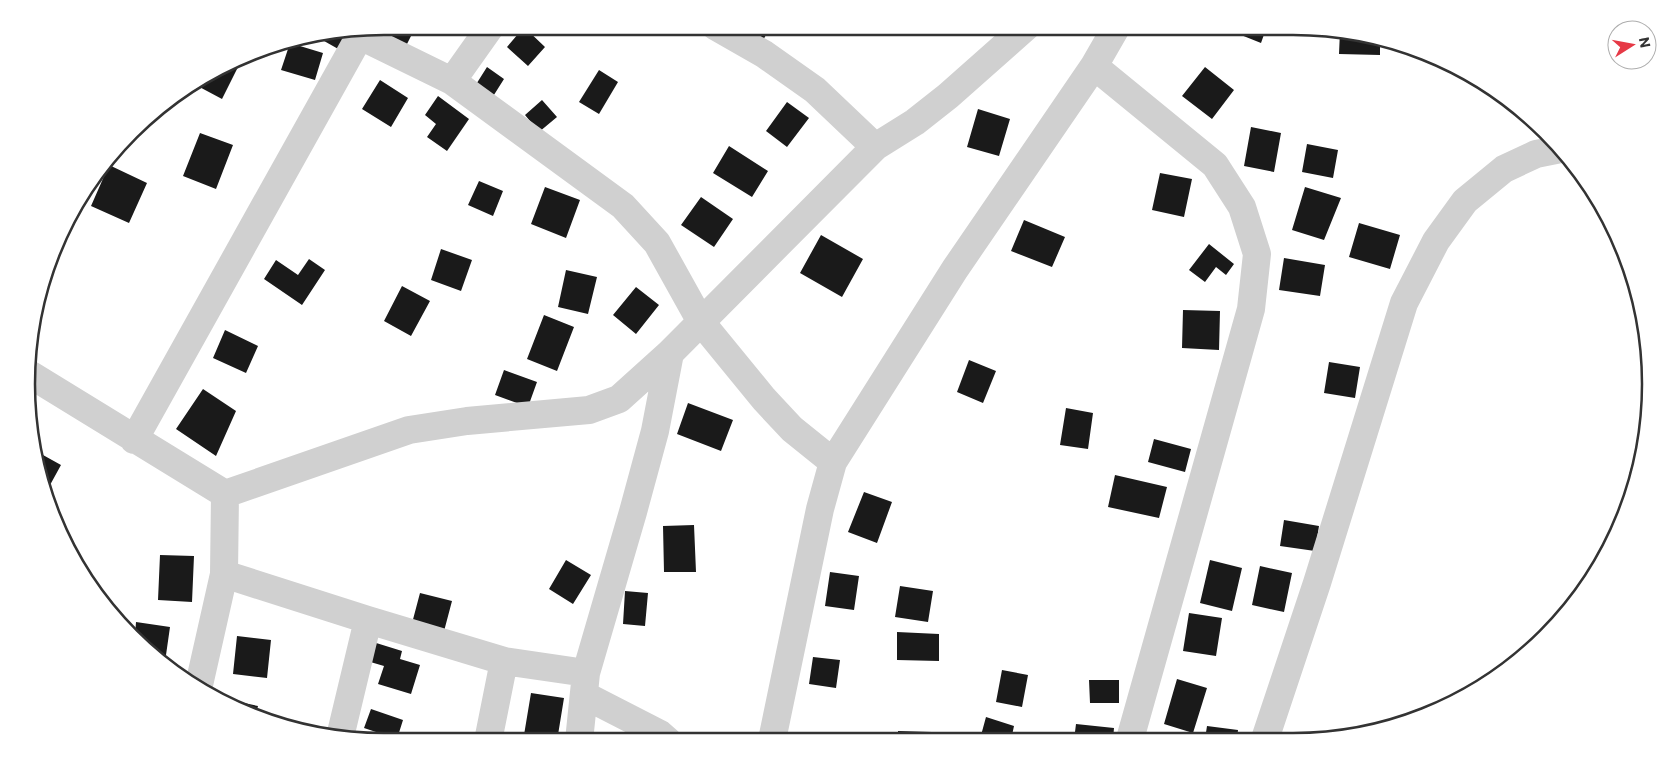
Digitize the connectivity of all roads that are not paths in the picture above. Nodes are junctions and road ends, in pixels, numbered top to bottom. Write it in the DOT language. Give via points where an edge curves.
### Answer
graph roads {
  1 [pos="485,35"];
  2 [pos="731,35"];
  3 [pos="1017,35"];
  4 [pos="1112,35"];
  5 [pos="360,36"];
  6 [pos="367,36"];
  7 [pos="1094,66"];
  8 [pos="452,81"];
  9 [pos="875,147"];
  10 [pos="1552,151"];
  11 [pos="701,322"];
  12 [pos="670,353"];
  13 [pos="35,378"];
  14 [pos="134,440"];
  15 [pos="833,462"];
  16 [pos="225,494"];
  17 [pos="224,574"];
  18 [pos="368,620"];
  19 [pos="504,660"];
  20 [pos="200,680"];
  21 [pos="585,684"];
  22 [pos="342,730"];
  23 [pos="490,733"];
  24 [pos="580,733"];
  25 [pos="658,733"];
  26 [pos="773,733"];
  27 [pos="1132,733"];
  28 [pos="1266,733"];
  1 -- 8 [label="street"];
  2 -- 9 [label="street" via="815,90"];
  3 -- 9 [label="street" via="948,96"];
  4 -- 7 [label="street"];
  5 -- 14 [label="street"];
  6 -- 8 [label="street"];
  7 -- 15 [label="street" via="955,269"];
  7 -- 27 [label="street" via="1216,165 1242,207 1257,254 1251,309"];
  8 -- 11 [label="street" via="623,206 657,243"];
  9 -- 11 [label="street"];
  10 -- 28 [label="street" via="1536,154 1504,169 1465,201 1436,241 1404,303 1317,584"];
  11 -- 12 [label="street"];
  11 -- 15 [label="street" via="764,399 792,428"];
  12 -- 16 [label="street" via="620,399 589,410 467,421 409,430"];
  12 -- 21 [label="street" via="652,440"];
  13 -- 14 [label="street"];
  14 -- 16 [label="street"];
  15 -- 26 [label="street" via="820,509"];
  16 -- 17 [label="street"];
  17 -- 18 [label="street"];
  17 -- 20 [label="street"];
  18 -- 19 [label="street"];
  18 -- 22 [label="street"];
  19 -- 21 [label="street"];
  19 -- 23 [label="street"];
  21 -- 24 [label="street"];
  21 -- 25 [label="street"];
}
